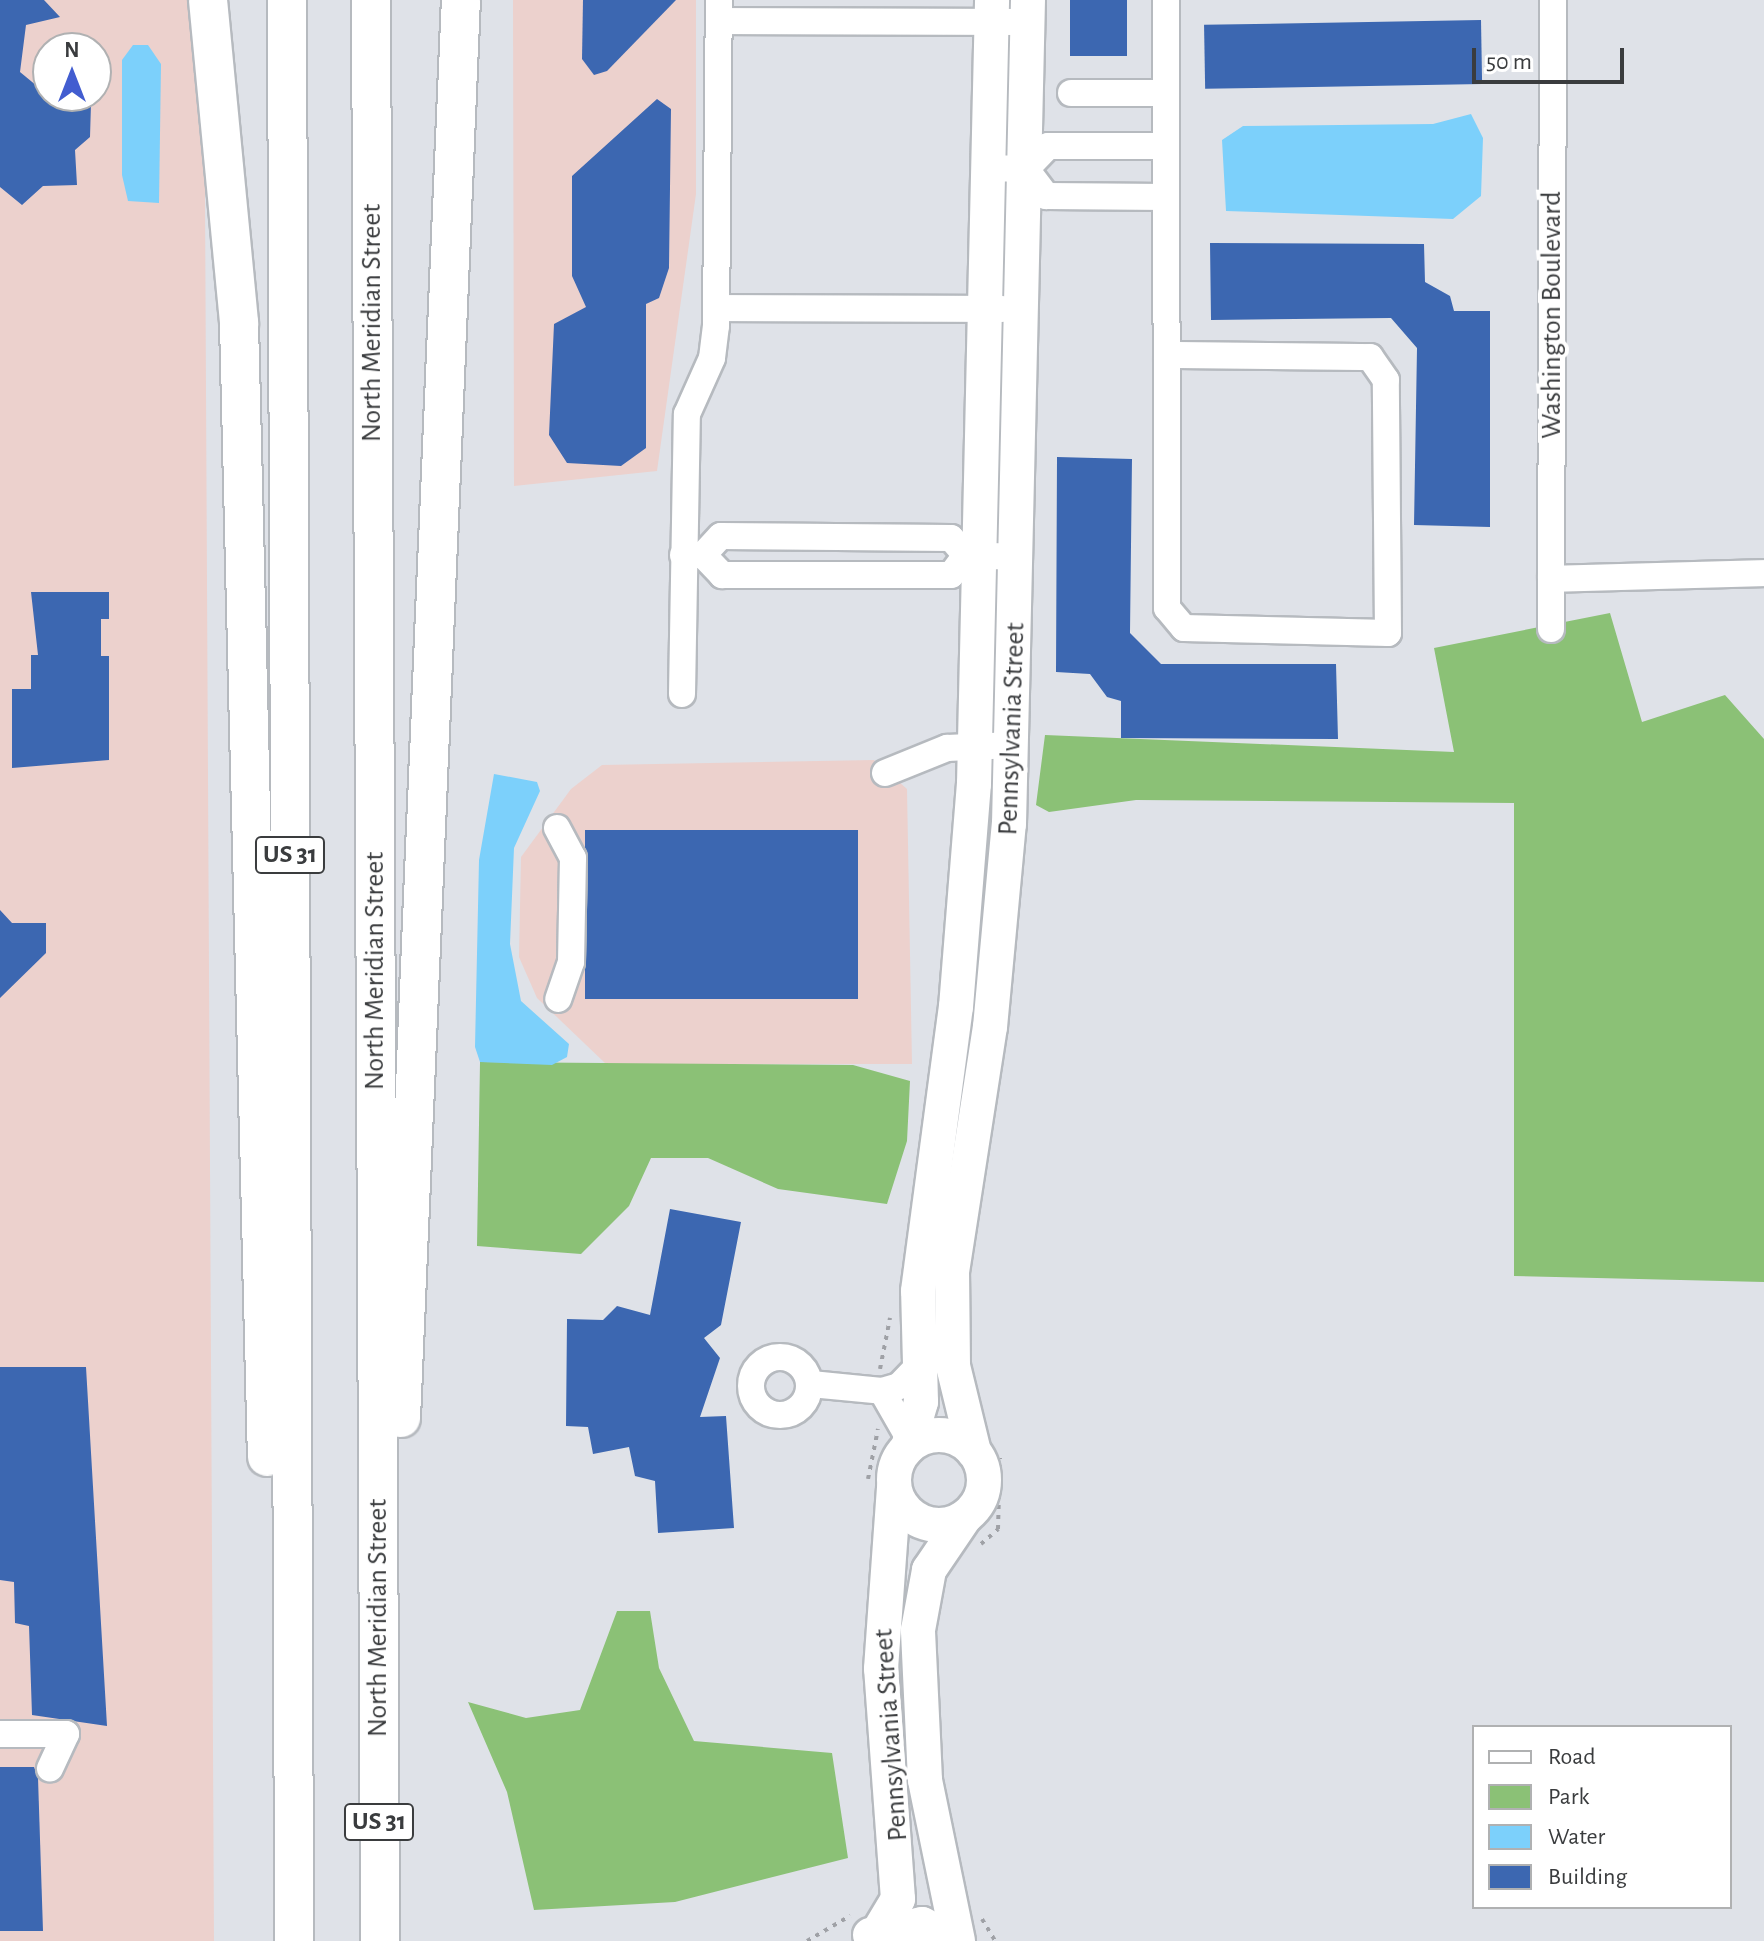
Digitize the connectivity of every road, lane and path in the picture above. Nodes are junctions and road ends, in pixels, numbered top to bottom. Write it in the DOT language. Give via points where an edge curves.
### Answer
graph roads {
  1 [pos="208,0"];
  2 [pos="287,0"];
  3 [pos="371,0"];
  4 [pos="461,0"];
  5 [pos="1166,0"];
  6 [pos="1553,0"];
  7 [pos="719,10"];
  8 [pos="992,11"];
  9 [pos="1028,12"];
  10 [pos="1071,93"];
  11 [pos="1166,93"];
  12 [pos="1166,146"];
  13 [pos="986,168"];
  14 [pos="1024,169"];
  15 [pos="1166,197"];
  16 [pos="981,307"];
  17 [pos="717,308"];
  18 [pos="1018,310"];
  19 [pos="1167,355"];
  20 [pos="693,555"];
  21 [pos="972,556"];
  22 [pos="1017,557"];
  23 [pos="1764,573"];
  24 [pos="1551,579"];
  25 [pos="1551,629"];
  26 [pos="682,694"];
  27 [pos="976,745"];
  28 [pos="1013,745"];
  29 [pos="885,773"];
  30 [pos="557,828"];
  31 [pos="558,999"];
  32 [pos="923,1361"];
  33 [pos="811,1384"];
  34 [pos="882,1391"];
  35 [pos="909,1444"];
  36 [pos="974,1452"];
  37 [pos="894,1488"];
  38 [pos="965,1517"];
  39 [pos="378,1704"];
  40 [pos="293,1711"];
  41 [pos="0,1734"];
  42 [pos="50,1768"];
  43 [pos="864,1933"];
  44 [pos="975,1940"];
  45 [pos="294,1941"];
  46 [pos="380,1941"];
  47 [pos="807,1941"];
  1 -- 40 [label="highway" via="239,323 269,1527"];
  2 -- 40 [label="highway, US 31"];
  3 -- 39 [label="highway, North Meridian Street / US 31"];
  4 -- 39 [label="highway" via="399,1455"];
  5 -- 11 [label="street"];
  6 -- 24 [label="street, Washington Boulevard"];
  7 -- 8 [label="street"];
  7 -- 17 [label="street"];
  8 -- 9 [label="street"];
  8 -- 13 [label="main road, Pennsylvania Street"];
  9 -- 14 [label="main road, Pennsylvania Street"];
  10 -- 11 [label="street"];
  11 -- 12 [label="street"];
  12 -- 14 [label="street" via="1048,146"];
  12 -- 15 [label="street"];
  13 -- 14 [label="street"];
  13 -- 16 [label="main road, Pennsylvania Street"];
  14 -- 15 [label="street" via="1046,196"];
  14 -- 18 [label="main road, Pennsylvania Street"];
  15 -- 19 [label="street"];
  16 -- 17 [label="street"];
  16 -- 18 [label="street"];
  16 -- 21 [label="main road, Pennsylvania Street"];
  17 -- 20 [label="street" via="712,358 687,414"];
  18 -- 22 [label="main road, Pennsylvania Street"];
  19 -- 19 [label="street" via="1167,608 1184,628 1388,633 1386,380 1370,357"];
  20 -- 21 [label="street" via="721,536 951,538"];
  20 -- 21 [label="street" via="722,575 951,575"];
  20 -- 26 [label="street"];
  21 -- 22 [label="street"];
  21 -- 27 [label="main road, Pennsylvania Street"];
  22 -- 28 [label="main road, Pennsylvania Street"];
  23 -- 24 [label="street"];
  24 -- 25 [label="street, Washington Boulevard"];
  27 -- 28 [label="street"];
  27 -- 29 [label="street" via="924,754"];
  27 -- 32 [label="main road, Pennsylvania Street" via="956,1007 918,1291"];
  28 -- 36 [label="main road, Pennsylvania Street" via="990,1027 952,1272 953,1366"];
  30 -- 31 [label="street" via="573,858 571,962"];
  32 -- 34 [label="street" via="899,1386"];
  32 -- 35 [label="main road, Pennsylvania Street"];
  33 -- 34 [label="street"];
  34 -- 35 [label="street"];
  35 -- 36 [label="main road" via="942,1435"];
  35 -- 37 [label="main road" via="895,1465"];
  36 -- 38 [label="main road" via="984,1486"];
  37 -- 38 [label="main road" via="903,1508 928,1524"];
  37 -- 43 [label="main road, Pennsylvania Street" via="881,1669 898,1899"];
  38 -- 44 [label="main road, Pennsylvania Street" via="929,1570 918,1630 925,1780"];
  39 -- 46 [label="highway, North Meridian Street / US 31"];
  40 -- 45 [label="highway, US 31"];
  41 -- 42 [label="street" via="66,1734"];
  43 -- 44 [label="main road" via="922,1924"];
  43 -- 47 [label="path"];
}
